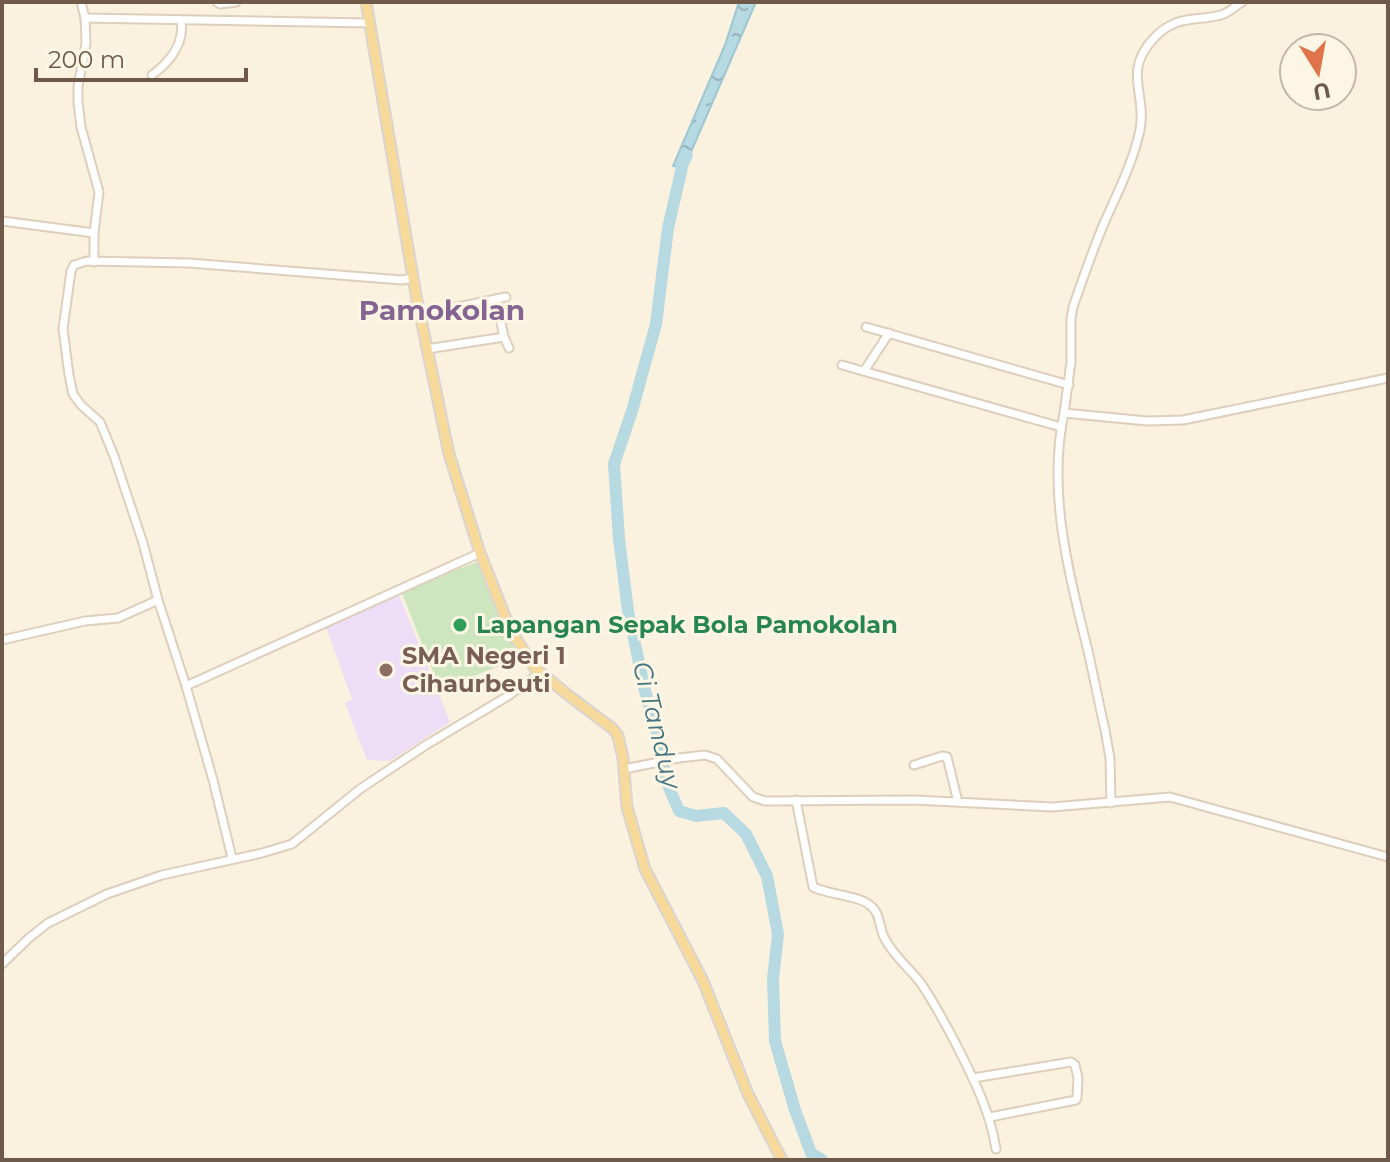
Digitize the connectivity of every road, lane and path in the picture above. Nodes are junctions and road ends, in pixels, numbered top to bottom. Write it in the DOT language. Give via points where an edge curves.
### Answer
graph roads {
  1 [pos="81,2"];
  2 [pos="217,2"];
  3 [pos="236,2"];
  4 [pos="366,2"];
  5 [pos="1242,2"];
  6 [pos="85,18"];
  7 [pos="181,20"];
  8 [pos="369,23"];
  9 [pos="152,75"];
  10 [pos="2,221"];
  11 [pos="94,233"];
  12 [pos="94,262"];
  13 [pos="413,278"];
  14 [pos="506,297"];
  15 [pos="496,299"];
  16 [pos="420,315"];
  17 [pos="866,327"];
  18 [pos="889,333"];
  19 [pos="504,337"];
  20 [pos="509,348"];
  21 [pos="427,349"];
  22 [pos="842,365"];
  23 [pos="864,371"];
  24 [pos="1388,378"];
  25 [pos="1069,385"];
  26 [pos="1064,413"];
  27 [pos="1061,427"];
  28 [pos="480,553"];
  29 [pos="158,600"];
  30 [pos="2,640"];
  31 [pos="540,673"];
  32 [pos="186,686"];
  33 [pos="914,765"];
  34 [pos="624,769"];
  35 [pos="796,800"];
  36 [pos="958,802"];
  37 [pos="1111,803"];
  38 [pos="1388,857"];
  39 [pos="232,858"];
  40 [pos="2,964"];
  41 [pos="973,1078"];
  42 [pos="990,1117"];
  43 [pos="996,1149"];
  44 [pos="782,1160"];
  1 -- 6 [label="street"];
  2 -- 3 [label="street"];
  4 -- 8 [label="main road"];
  5 -- 25 [label="street" via="1223,14 1171,24 1140,57 1135,151 1073,307"];
  6 -- 7 [label="street"];
  6 -- 11 [label="street" via="78,102 98,185"];
  7 -- 8 [label="street"];
  7 -- 9 [label="street" via="177,49"];
  8 -- 13 [label="main road"];
  10 -- 11 [label="street"];
  11 -- 12 [label="street"];
  12 -- 13 [label="street"];
  12 -- 29 [label="street" via="74,265 71,271 63,329 69,375 73,394 105,432"];
  13 -- 16 [label="main road"];
  14 -- 15 [label="street"];
  15 -- 16 [label="street"];
  15 -- 19 [label="street"];
  16 -- 21 [label="main road"];
  17 -- 18 [label="street"];
  18 -- 23 [label="street"];
  18 -- 25 [label="street"];
  19 -- 20 [label="street"];
  19 -- 21 [label="street"];
  21 -- 28 [label="main road" via="449,454"];
  22 -- 23 [label="street"];
  23 -- 27 [label="street"];
  24 -- 26 [label="street" via="1183,420"];
  25 -- 26 [label="street"];
  26 -- 27 [label="street"];
  27 -- 37 [label="street" via="1058,488 1066,562 1105,730"];
  28 -- 31 [label="main road" via="510,629"];
  28 -- 32 [label="street"];
  29 -- 30 [label="street" via="118,618"];
  29 -- 32 [label="street"];
  31 -- 34 [label="main road" via="613,729"];
  31 -- 39 [label="street" via="360,789 292,844"];
  32 -- 39 [label="street"];
  33 -- 36 [label="street" via="947,757"];
  34 -- 35 [label="street" via="705,755 717,759 758,800"];
  34 -- 44 [label="main road" via="627,807 645,869 703,981 748,1094"];
  35 -- 36 [label="street"];
  35 -- 41 [label="street" via="813,887 870,905 885,940 919,982"];
  36 -- 37 [label="street" via="1052,807"];
  37 -- 38 [label="street" via="1170,797"];
  39 -- 40 [label="street" via="162,875 90,902 48,923"];
  41 -- 42 [label="street"];
  41 -- 42 [label="street" via="1075,1065 1076,1100"];
  42 -- 43 [label="street"];
}
